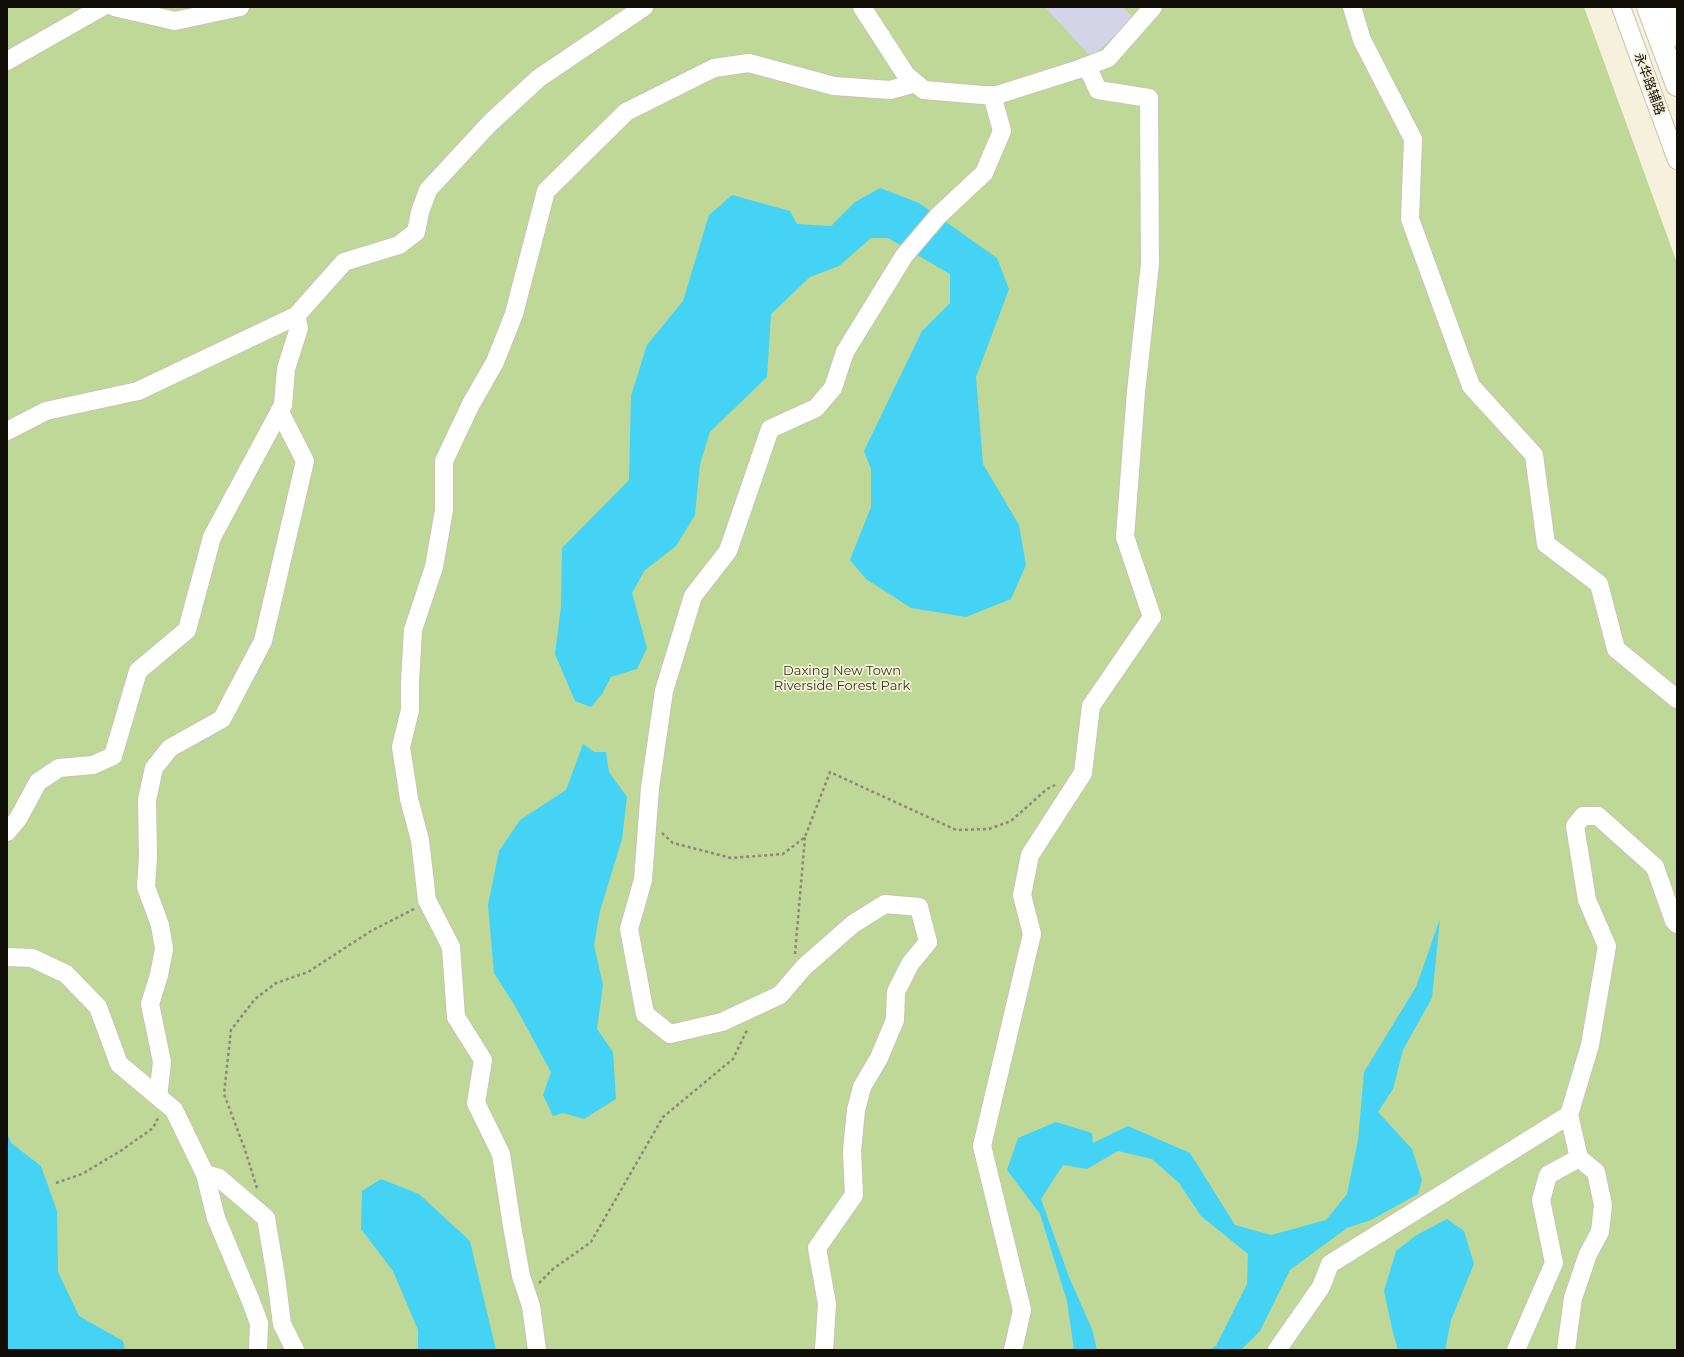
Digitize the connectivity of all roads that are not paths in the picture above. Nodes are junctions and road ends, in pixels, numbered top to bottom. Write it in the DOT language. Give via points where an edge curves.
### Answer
graph roads {
  1 [pos="102,7"];
  2 [pos="114,7"];
  3 [pos="240,7"];
  4 [pos="644,7"];
  5 [pos="862,7"];
  6 [pos="1153,7"];
  7 [pos="1352,7"];
  8 [pos="1621,7"];
  9 [pos="1648,7"];
  10 [pos="1667,7"];
  11 [pos="1677,35"];
  12 [pos="7,61"];
  13 [pos="1087,66"];
  14 [pos="916,83"];
  15 [pos="1677,85"];
  16 [pos="992,96"];
  17 [pos="1677,160"];
  18 [pos="296,316"];
  19 [pos="280,412"];
  20 [pos="7,432"];
  21 [pos="1677,699"];
  22 [pos="7,832"];
  23 [pos="1677,924"];
  24 [pos="7,957"];
  25 [pos="162,1100"];
  26 [pos="1569,1115"];
  27 [pos="1579,1158"];
  28 [pos="205,1174"];
  29 [pos="258,1350"];
  30 [pos="295,1350"];
  31 [pos="537,1350"];
  32 [pos="824,1350"];
  33 [pos="1013,1350"];
  34 [pos="1277,1350"];
  35 [pos="1516,1350"];
  36 [pos="1566,1350"];
  1 -- 12 [label="street"];
  2 -- 3 [label="street" via="175,21"];
  4 -- 18 [label="street" via="539,78 490,122 428,190 416,232 399,245 344,262"];
  5 -- 14 [label="street" via="906,75"];
  6 -- 13 [label="street" via="1108,58"];
  7 -- 21 [label="street" via="1362,40 1413,139 1410,219 1471,386 1534,455 1546,544 1599,584 1616,649"];
  8 -- 17 [label="street, 永华路辅路"];
  9 -- 15 [label="main road"];
  10 -- 11 [label="main road"];
  13 -- 16 [label="street"];
  13 -- 33 [label="street" via="1098,90 1149,98 1150,264 1136,392 1125,538 1152,617 1091,706 1083,773 1030,854 1022,895 1032,934 982,1146 1022,1310"];
  14 -- 16 [label="street" via="924,90"];
  14 -- 31 [label="street" via="890,90 834,86 749,63 714,68 626,112 546,192 514,314 495,362 471,404 444,461 444,510 434,567 414,630 410,710 401,747 409,799 420,840 427,898 451,947 456,1017 483,1060 476,1103 501,1154 521,1276 531,1306"];
  16 -- 32 [label="street" via="1002,131 984,173 938,216 904,256 845,352 833,388 816,408 770,429 728,551 693,596 664,690 648,807 643,880 629,929 645,1014 670,1034 722,1022 780,995 804,967 853,924 885,904 919,907 928,942 910,964 896,992 895,1020 879,1058 862,1087 856,1110 852,1150 854,1195 817,1248 827,1304"];
  18 -- 19 [label="street" via="299,328 286,369 283,405"];
  18 -- 20 [label="street" via="138,391 46,411"];
  19 -- 22 [label="street" via="212,537 187,630 138,671 113,756 93,765 59,768 38,782"];
  19 -- 25 [label="street" via="305,461 263,641 222,719 170,748 154,768 147,800 146,886 160,925 164,949 150,1004 162,1062"];
  23 -- 26 [label="street" via="1655,867 1598,816 1583,816 1575,826 1587,900 1607,946 1590,1045"];
  24 -- 25 [label="street" via="32,958 66,974 98,1007 119,1064"];
  25 -- 28 [label="street" via="174,1110"];
  26 -- 27 [label="street"];
  26 -- 34 [label="street" via="1330,1264 1321,1287"];
  27 -- 35 [label="street" via="1548,1175 1541,1200 1554,1263"];
  27 -- 36 [label="street" via="1596,1172 1603,1205 1600,1232 1588,1254 1574,1298"];
  28 -- 29 [label="street" via="216,1218 259,1323"];
  28 -- 30 [label="street" via="219,1178 266,1218 282,1324"];
}
